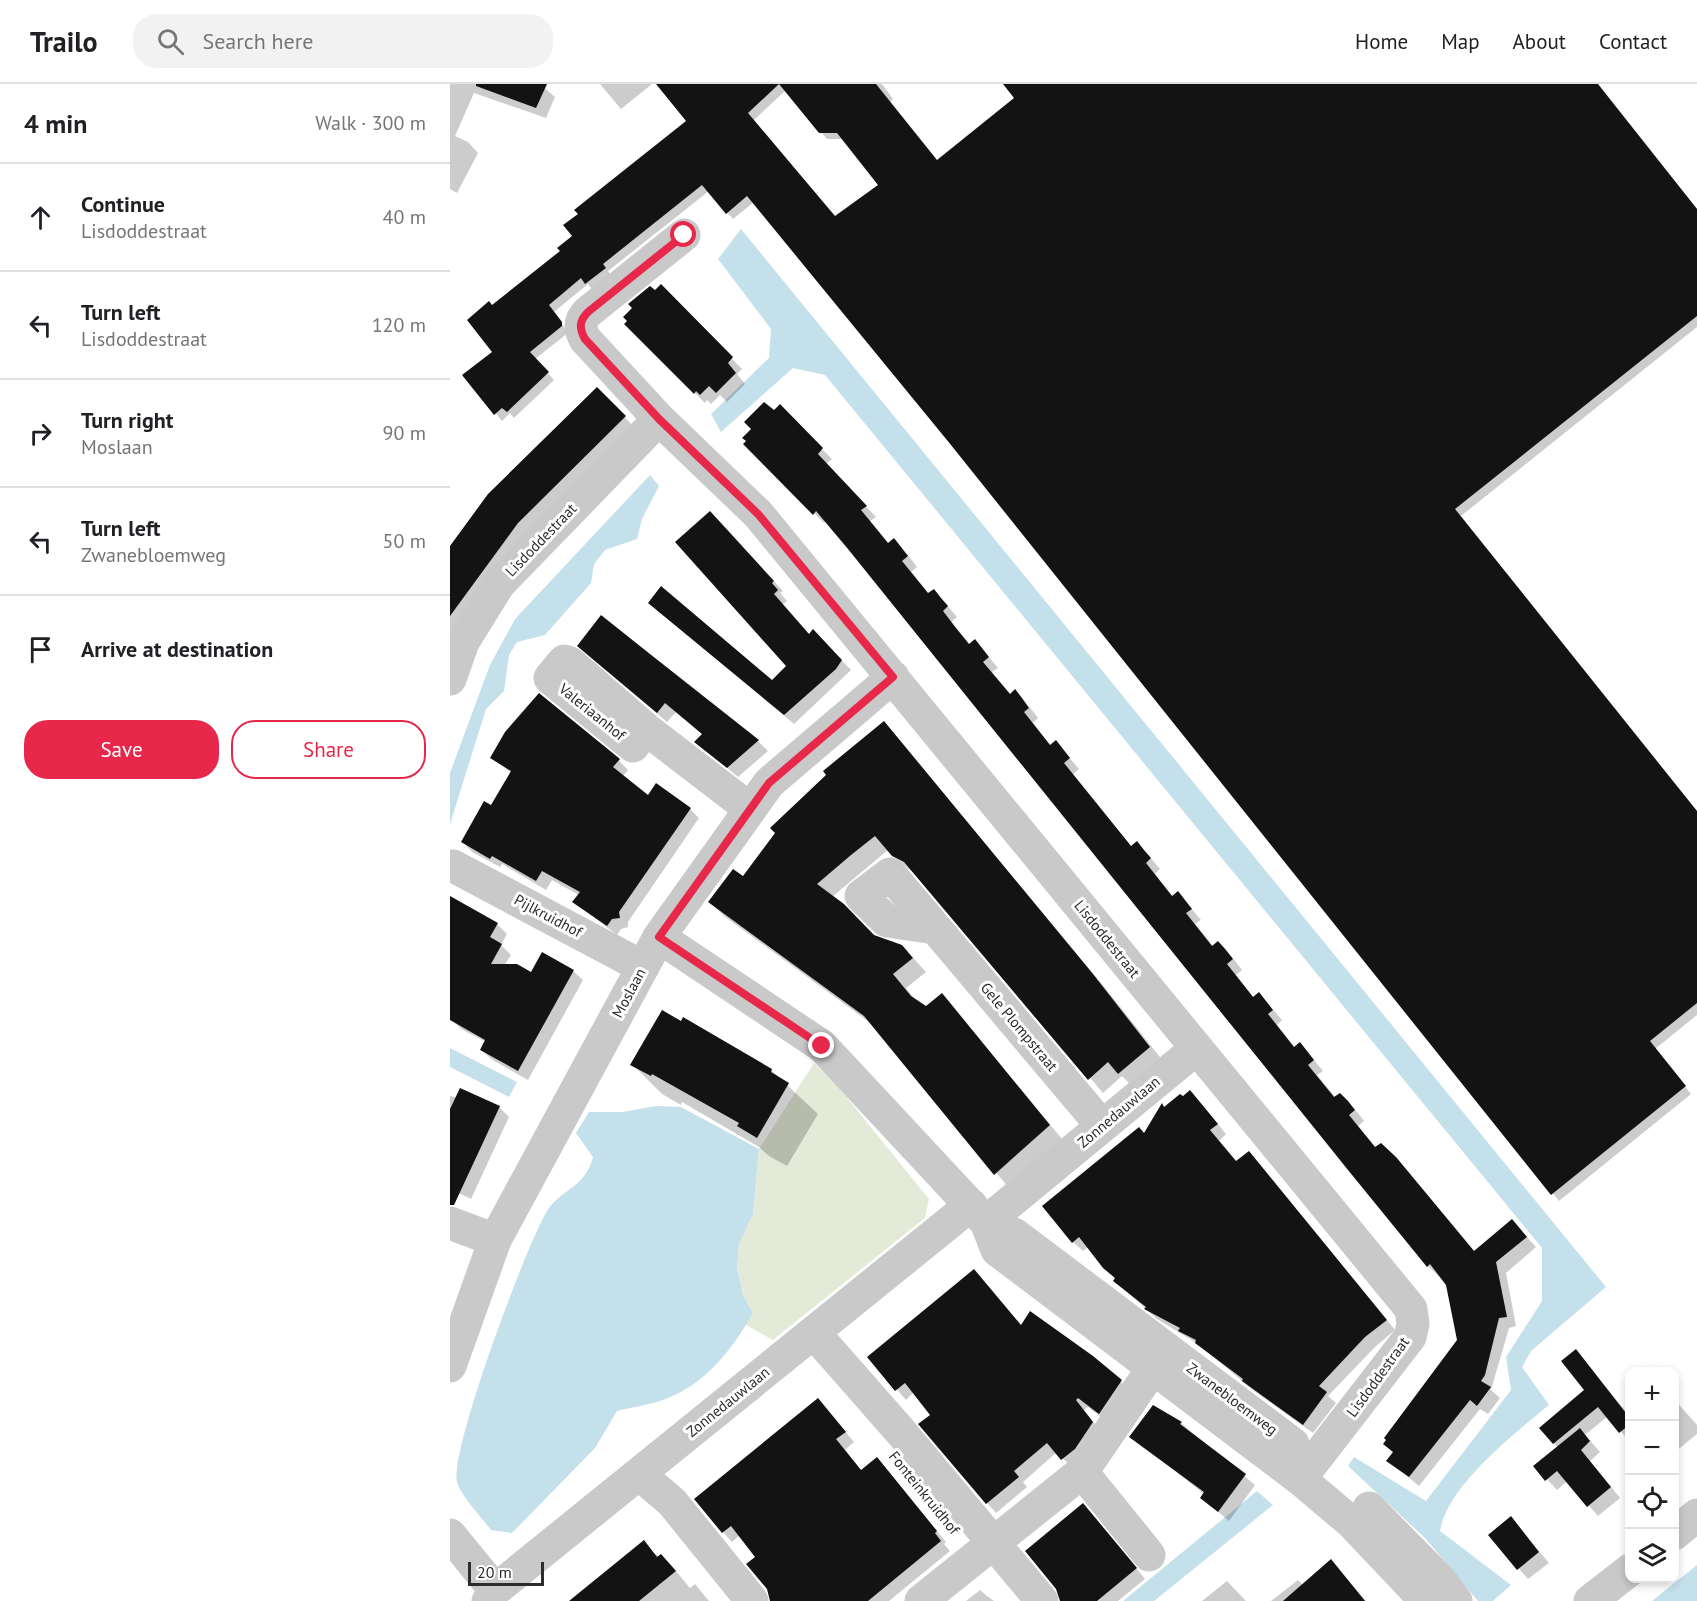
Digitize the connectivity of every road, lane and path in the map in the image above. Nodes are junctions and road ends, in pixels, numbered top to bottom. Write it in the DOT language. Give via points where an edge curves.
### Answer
graph roads {
  1 [pos="684,235"];
  2 [pos="659,419"];
  3 [pos="893,677"];
  4 [pos="450,679"];
  5 [pos="646,729"];
  6 [pos="750,809"];
  7 [pos="453,866"];
  8 [pos="935,928"];
  9 [pos="659,937"];
  10 [pos="643,967"];
  11 [pos="1196,1049"];
  12 [pos="1102,1126"];
  13 [pos="978,1214"];
  14 [pos="450,1223"];
  15 [pos="495,1240"];
  16 [pos="814,1333"];
  17 [pos="1159,1358"];
  18 [pos="450,1366"];
  19 [pos="1308,1470"];
  20 [pos="1082,1472"];
  21 [pos="639,1474"];
  22 [pos="1697,1515"];
  23 [pos="1679,1530"];
  24 [pos="450,1535"];
  25 [pos="984,1550"];
  26 [pos="1149,1555"];
  27 [pos="1625,1573"];
  28 [pos="727,1587"];
  29 [pos="491,1596"];
  30 [pos="752,1601"];
  31 [pos="921,1601"];
  32 [pos="1013,1601"];
  33 [pos="1042,1601"];
  34 [pos="1426,1601"];
  35 [pos="1456,1601"];
  36 [pos="1590,1601"];
  1 -- 2 [label="street, Lisdoddestraat" via="582,318 580,330"];
  2 -- 3 [label="street, Lisdoddestraat" via="758,514"];
  2 -- 4 [label="street, Lisdoddestraat" via="500,584 463,642"];
  3 -- 6 [label="street, Moslaan" via="769,783"];
  3 -- 11 [label="street, Lisdoddestraat"];
  5 -- 6 [label="street, Valeriaanhof"];
  6 -- 9 [label="street, Moslaan"];
  7 -- 10 [label="street, Pijlkruidhof"];
  8 -- 12 [label="street, Gele Plompstraat"];
  9 -- 10 [label="street, Moslaan"];
  9 -- 13 [label="street, Zwanebloemweg" via="822,1046"];
  10 -- 15 [label="street, Moslaan"];
  11 -- 12 [label="street, Zonnedauwlaan"];
  11 -- 19 [label="street, Lisdoddestraat" via="1411,1309 1410,1337"];
  12 -- 13 [label="street, Zonnedauwlaan"];
  13 -- 16 [label="street, Zonnedauwlaan"];
  13 -- 17 [label="street, Zwanebloemweg" via="997,1250"];
  14 -- 15 [label="street"];
  15 -- 18 [label="street, Moslaan"];
  16 -- 21 [label="street, Zonnedauwlaan"];
  16 -- 25 [label="street, Fonteinkruidhof" via="901,1432"];
  17 -- 19 [label="street, Zwanebloemweg"];
  17 -- 20 [label="street"];
  19 -- 34 [label="street, Zwanebloemweg"];
  19 -- 35 [label="street, Zwanebloemweg" via="1402,1540"];
  20 -- 25 [label="street"];
  20 -- 26 [label="street"];
  21 -- 28 [label="street" via="672,1502"];
  21 -- 29 [label="street, Zonnedauwlaan"];
  22 -- 23 [label="street"];
  24 -- 29 [label="street"];
  25 -- 31 [label="street"];
  25 -- 32 [label="street, Fonteinkruidhof"];
  25 -- 33 [label="street, Fonteinkruidhof"];
  27 -- 36 [label="street"];
  28 -- 30 [label="street"];
}
